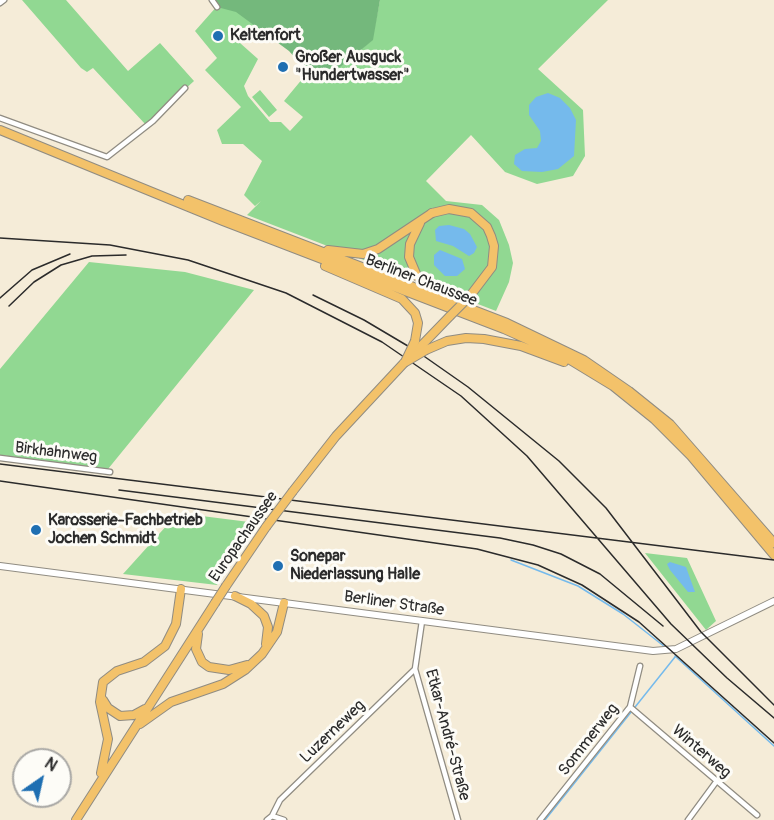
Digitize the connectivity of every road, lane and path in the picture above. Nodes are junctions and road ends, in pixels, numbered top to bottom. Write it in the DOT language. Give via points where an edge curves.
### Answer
graph roads {
  1 [pos="4,0"];
  2 [pos="212,0"];
  3 [pos="0,3"];
  4 [pos="217,7"];
  5 [pos="185,88"];
  6 [pos="0,118"];
  7 [pos="0,128"];
  8 [pos="432,213"];
  9 [pos="300,243"];
  10 [pos="287,246"];
  11 [pos="452,302"];
  12 [pos="421,346"];
  13 [pos="404,363"];
  14 [pos="592,373"];
  15 [pos="0,458"];
  16 [pos="110,471"];
  17 [pos="773,550"];
  18 [pos="0,566"];
  19 [pos="182,589"];
  20 [pos="235,596"];
  21 [pos="774,602"];
  22 [pos="284,603"];
  23 [pos="422,621"];
  24 [pos="200,627"];
  25 [pos="262,654"];
  26 [pos="252,663"];
  27 [pos="640,666"];
  28 [pos="415,669"];
  29 [pos="100,691"];
  30 [pos="148,706"];
  31 [pos="631,709"];
  32 [pos="133,730"];
  33 [pos="716,782"];
  34 [pos="98,785"];
  35 [pos="757,815"];
  36 [pos="273,816"];
  37 [pos="76,820"];
  38 [pos="267,820"];
  39 [pos="284,820"];
  40 [pos="458,820"];
  41 [pos="540,820"];
  42 [pos="688,820"];
  1 -- 3 [label="street"];
  2 -- 4 [label="street"];
  5 -- 6 [label="street" via="153,121 107,157"];
  7 -- 9 [label="highway, Berliner Chaussee"];
  7 -- 10 [label="highway, Berliner Chaussee"];
  8 -- 9 [label="highway" via="394,241 363,254"];
  8 -- 11 [label="highway" via="415,231 409,257 424,285"];
  8 -- 12 [label="main road, bridge" via="449,209 471,213 487,227 494,255 492,267 470,296"];
  9 -- 11 [label="highway, Berliner Chaussee"];
  10 -- 12 [label="highway" via="402,299 415,313"];
  10 -- 14 [label="highway, Berliner Chaussee" via="528,338"];
  11 -- 17 [label="highway, Berliner Chaussee" via="566,350 629,391 682,436"];
  12 -- 13 [label="highway, bridge"];
  12 -- 13 [label="highway, bridge"];
  12 -- 14 [label="highway" via="466,338 498,340"];
  13 -- 24 [label="main road, Europachaussee, bridge" via="336,436 293,491"];
  14 -- 17 [label="highway, Berliner Chaussee" via="626,395 665,429"];
  15 -- 16 [label="street, Birkhahnweg"];
  18 -- 19 [label="street, Berliner Straße"];
  19 -- 20 [label="street, Berliner Straße"];
  19 -- 29 [label="main road" via="176,624 165,646 144,662 108,677"];
  20 -- 22 [label="street, Berliner Straße"];
  20 -- 25 [label="main road" via="264,616 268,640"];
  21 -- 23 [label="street, Berliner Straße" via="665,652"];
  22 -- 23 [label="street, Berliner Straße"];
  22 -- 25 [label="main road" via="277,632"];
  23 -- 28 [label="street, Etkar-André-Straße"];
  24 -- 26 [label="main road" via="196,649 209,667 229,670"];
  24 -- 30 [label="main road, Europachaussee"];
  25 -- 26 [label="main road"];
  26 -- 32 [label="main road" via="223,684 161,707"];
  27 -- 31 [label="street, Sommerweg"];
  28 -- 36 [label="street, Luzerneweg" via="280,800"];
  28 -- 40 [label="street, Etkar-André-Straße"];
  29 -- 30 [label="main road" via="108,708 120,716 134,715"];
  29 -- 34 [label="main road" via="108,739"];
  30 -- 32 [label="main road, Europachaussee"];
  31 -- 33 [label="street, Winterweg"];
  31 -- 41 [label="street, Sommerweg"];
  32 -- 34 [label="main road, Europachaussee"];
  33 -- 35 [label="street, Winterweg"];
  33 -- 42 [label="street"];
  34 -- 37 [label="main road, Europachaussee"];
  36 -- 38 [label="street"];
  36 -- 39 [label="street"];
}
